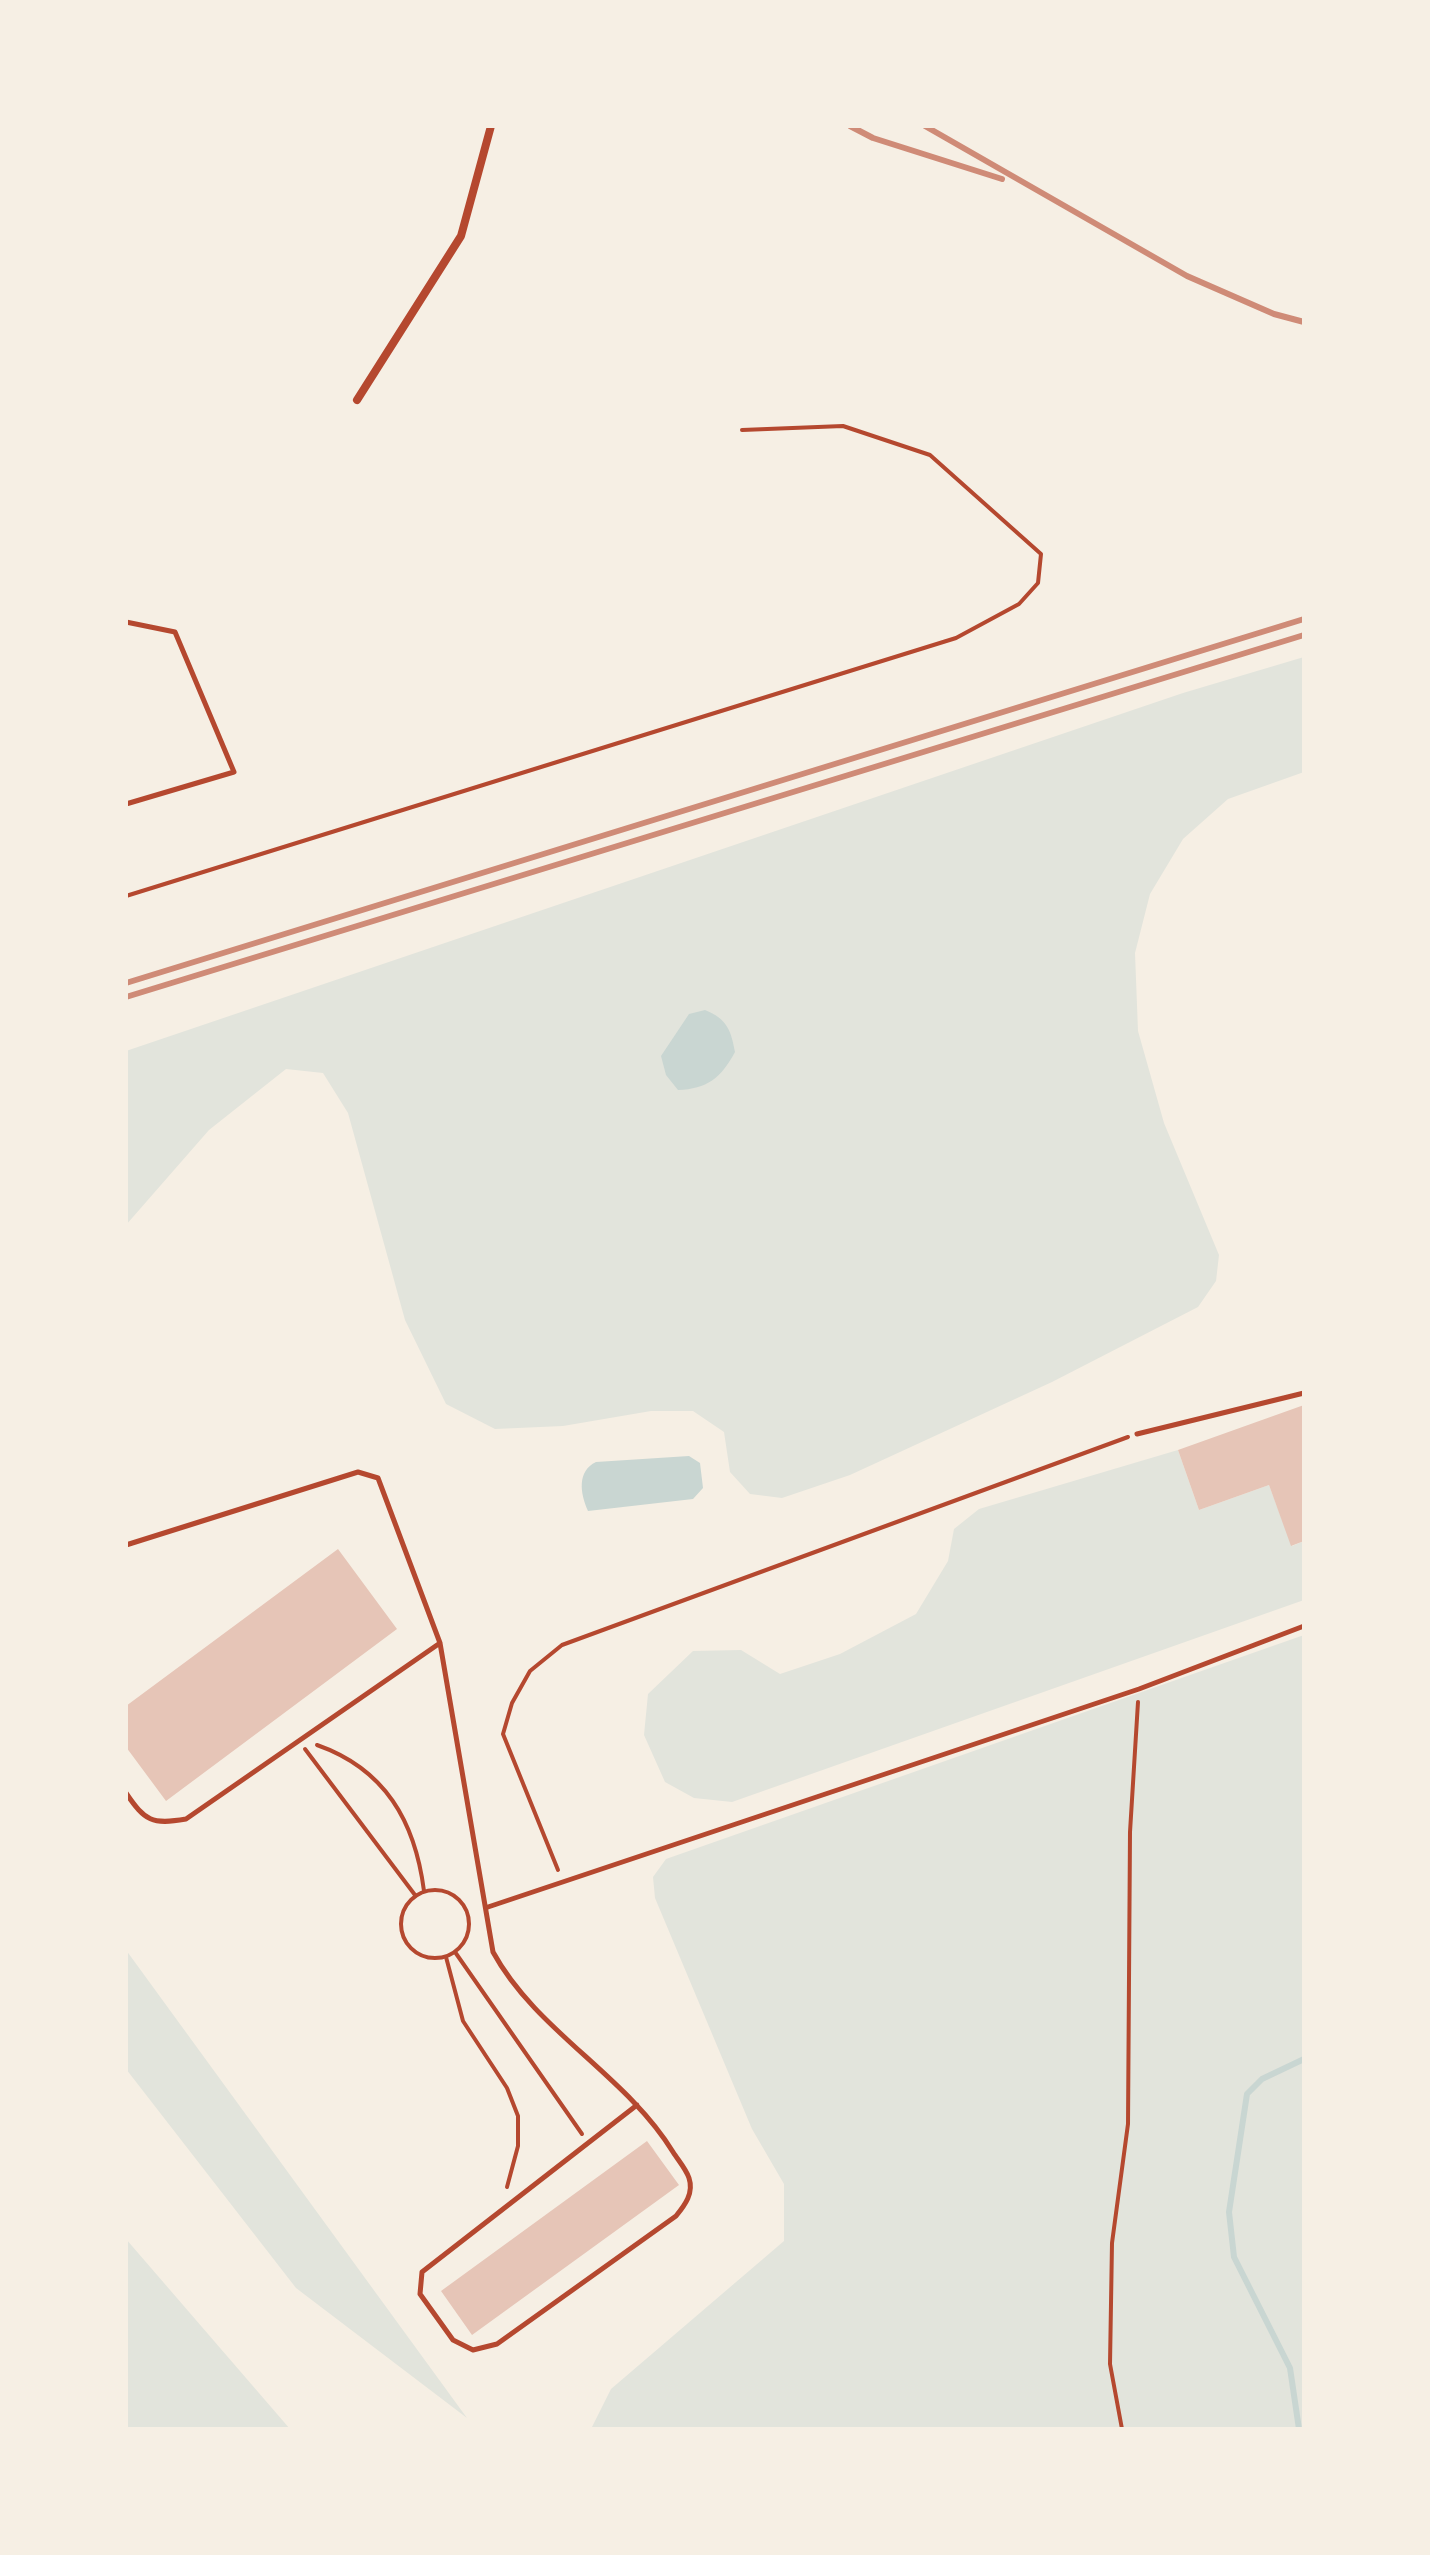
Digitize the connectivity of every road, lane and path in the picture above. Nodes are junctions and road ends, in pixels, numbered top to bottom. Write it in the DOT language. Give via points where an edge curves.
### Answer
graph roads {
  1 [pos="491,126"];
  2 [pos="357,400"];
  3 [pos="742,430"];
  4 [pos="126,622"];
  5 [pos="126,804"];
  6 [pos="126,896"];
  7 [pos="1304,1393"];
  8 [pos="1137,1434"];
  9 [pos="126,1545"];
  10 [pos="1304,1626"];
  11 [pos="440,1643"];
  12 [pos="1139,1689"];
  13 [pos="299,1741"];
  14 [pos="126,1793"];
  15 [pos="562,1880"];
  16 [pos="424,1891"];
  17 [pos="415,1895"];
  18 [pos="487,1907"];
  19 [pos="455,1952"];
  20 [pos="446,1957"];
  21 [pos="637,2105"];
  22 [pos="587,2142"];
  23 [pos="502,2208"];
  24 [pos="1122,2429"];
  1 -- 2 [label="street" via="461,236"];
  3 -- 6 [label="path" via="843,426 930,455 1041,554 1038,583 1019,604 956,638"];
  4 -- 5 [label="lane" via="175,632 234,772"];
  7 -- 8 [label="lane"];
  8 -- 15 [label="path" via="562,1645 530,1671 503,1734"];
  9 -- 11 [label="lane" via="358,1472 378,1478"];
  10 -- 12 [label="lane"];
  11 -- 13 [label="lane"];
  11 -- 18 [label="lane"];
  12 -- 15 [label="lane"];
  12 -- 24 [label="path" via="1130,1832 1128,2124 1112,2243 1110,2364"];
  13 -- 14 [label="lane" via="186,1819 162,1823 141,1815"];
  13 -- 16 [label="path" via="344,1757 389,1791 405,1817"];
  13 -- 17 [label="path"];
  15 -- 18 [label="lane"];
  16 -- 17 [label="path"];
  16 -- 19 [label="path" via="452,1894 465,1908 469,1927"];
  17 -- 20 [label="path" via="402,1912 401,1934 424,1957"];
  18 -- 21 [label="lane" via="493,1952 508,1980"];
  19 -- 20 [label="path"];
  19 -- 22 [label="path"];
  20 -- 23 [label="path" via="463,2021 507,2088 518,2116 518,2146"];
  21 -- 22 [label="lane"];
  21 -- 23 [label="lane" via="690,2180 689,2200 676,2216 497,2344 473,2350 453,2340 420,2294 422,2272"];
  22 -- 23 [label="lane"];
}
